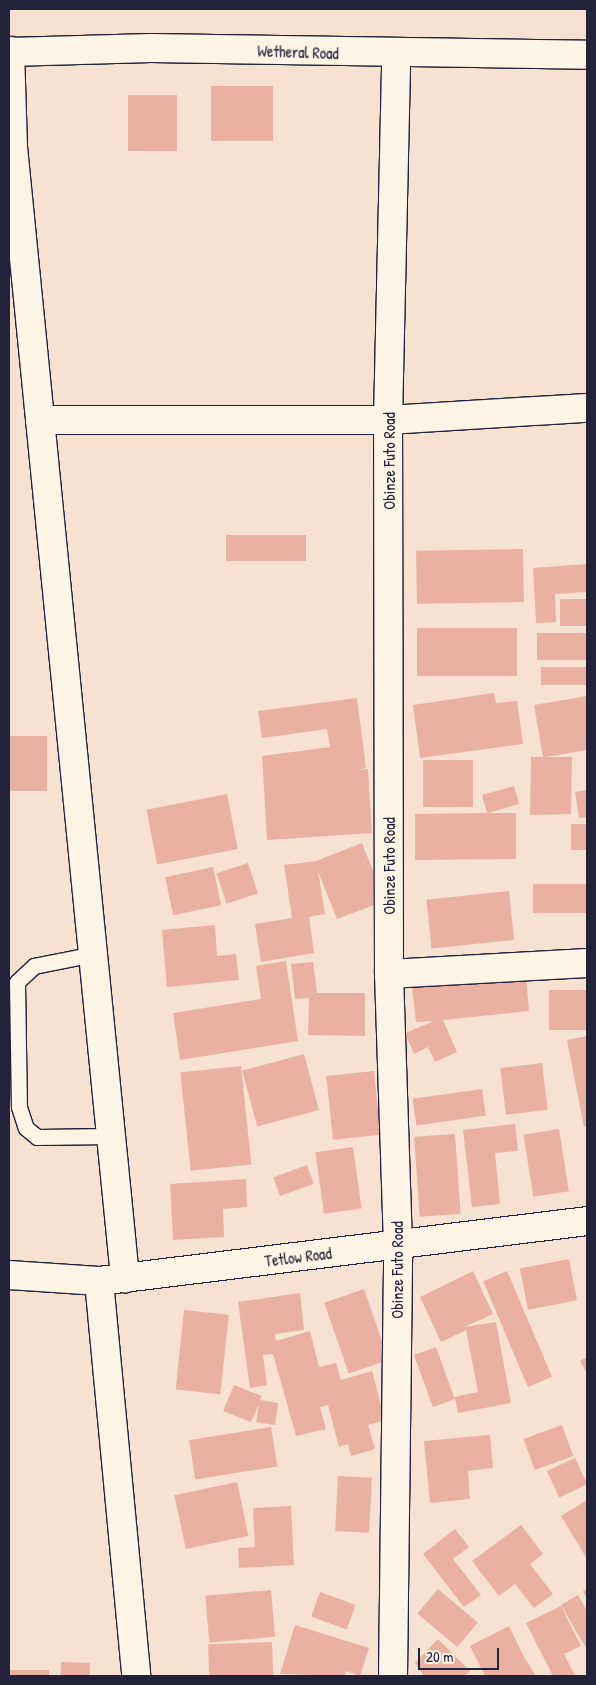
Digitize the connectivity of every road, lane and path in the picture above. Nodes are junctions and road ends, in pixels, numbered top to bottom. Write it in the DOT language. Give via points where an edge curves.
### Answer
graph roads {
  1 [pos="9,52"];
  2 [pos="396,55"];
  3 [pos="587,55"];
  4 [pos="587,408"];
  5 [pos="40,420"];
  6 [pos="388,420"];
  7 [pos="94,954"];
  8 [pos="587,963"];
  9 [pos="389,974"];
  10 [pos="111,1136"];
  11 [pos="587,1222"];
  12 [pos="398,1244"];
  13 [pos="9,1275"];
  14 [pos="112,1279"];
  15 [pos="136,1676"];
  16 [pos="393,1676"];
  1 -- 2 [label="street, Wetheral Road" via="151,48"];
  1 -- 5 [label="street" via="13,147"];
  2 -- 3 [label="street, Wetheral Road"];
  2 -- 6 [label="street, Obinze Futo Road"];
  4 -- 6 [label="street"];
  5 -- 6 [label="street"];
  5 -- 7 [label="street"];
  6 -- 9 [label="street, Obinze Futo Road"];
  7 -- 10 [label="street"];
  7 -- 10 [label="lane" via="34,966 17,982 19,1107 26,1128 37,1137"];
  8 -- 9 [label="street"];
  9 -- 12 [label="street, Obinze Futo Road"];
  10 -- 14 [label="street"];
  11 -- 12 [label="street, Tetlow Road"];
  12 -- 14 [label="street, Tetlow Road"];
  12 -- 16 [label="street, Obinze Futo Road"];
  13 -- 14 [label="street, Tetlow Road"];
  14 -- 15 [label="street"];
}
